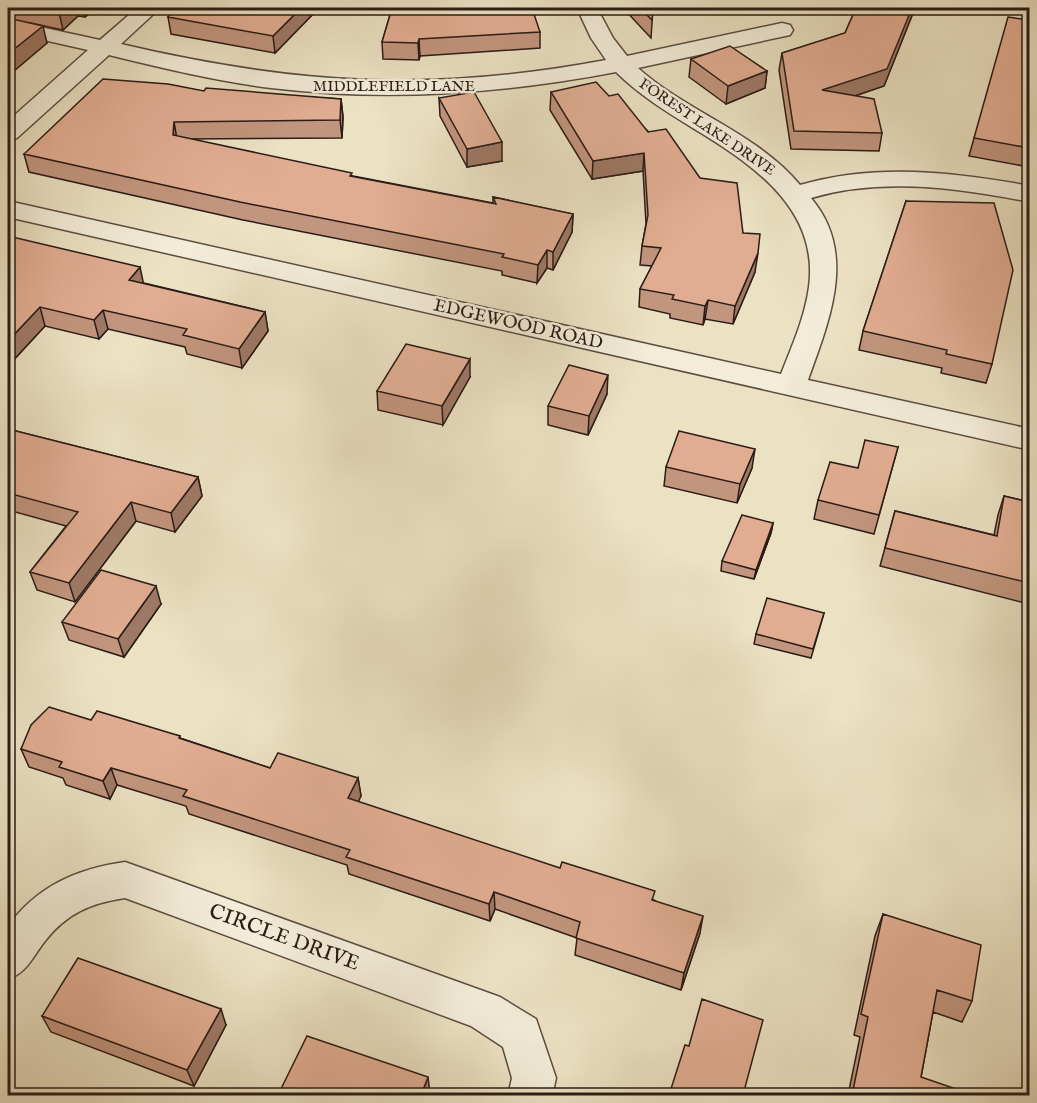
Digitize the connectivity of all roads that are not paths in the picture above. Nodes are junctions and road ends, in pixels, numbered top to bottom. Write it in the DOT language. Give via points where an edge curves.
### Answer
graph roads {
  1 [pos="149,8"];
  2 [pos="587,8"];
  3 [pos="8,26"];
  4 [pos="782,30"];
  5 [pos="105,47"];
  6 [pos="620,63"];
  7 [pos="8,133"];
  8 [pos="796,194"];
  9 [pos="1029,194"];
  10 [pos="8,209"];
  11 [pos="791,387"];
  12 [pos="1029,440"];
  13 [pos="8,960"];
  14 [pos="530,1095"];
  1 -- 5 [label="street"];
  2 -- 6 [label="street, FOREST LAKE DRIVE" via="604,43"];
  3 -- 5 [label="street, MIDDLEFIELD LANE"];
  4 -- 6 [label="street, MIDDLEFIELD LANE"];
  5 -- 6 [label="street, MIDDLEFIELD LANE" via="241,76 342,88 486,86"];
  5 -- 7 [label="street"];
  6 -- 8 [label="street, FOREST LAKE DRIVE" via="655,94 772,170"];
  8 -- 9 [label="street" via="827,185 887,180 967,184"];
  8 -- 11 [label="street, FOREST LAKE DRIVE" via="817,229 824,274 819,304"];
  10 -- 11 [label="street, EDGEWOOD ROAD"];
  11 -- 12 [label="street, EDGEWOOD ROAD"];
  13 -- 14 [label="street, CIRCLE DRIVE" via="37,918 56,901 79,889 125,880 485,1011 521,1034 534,1078"];
}
